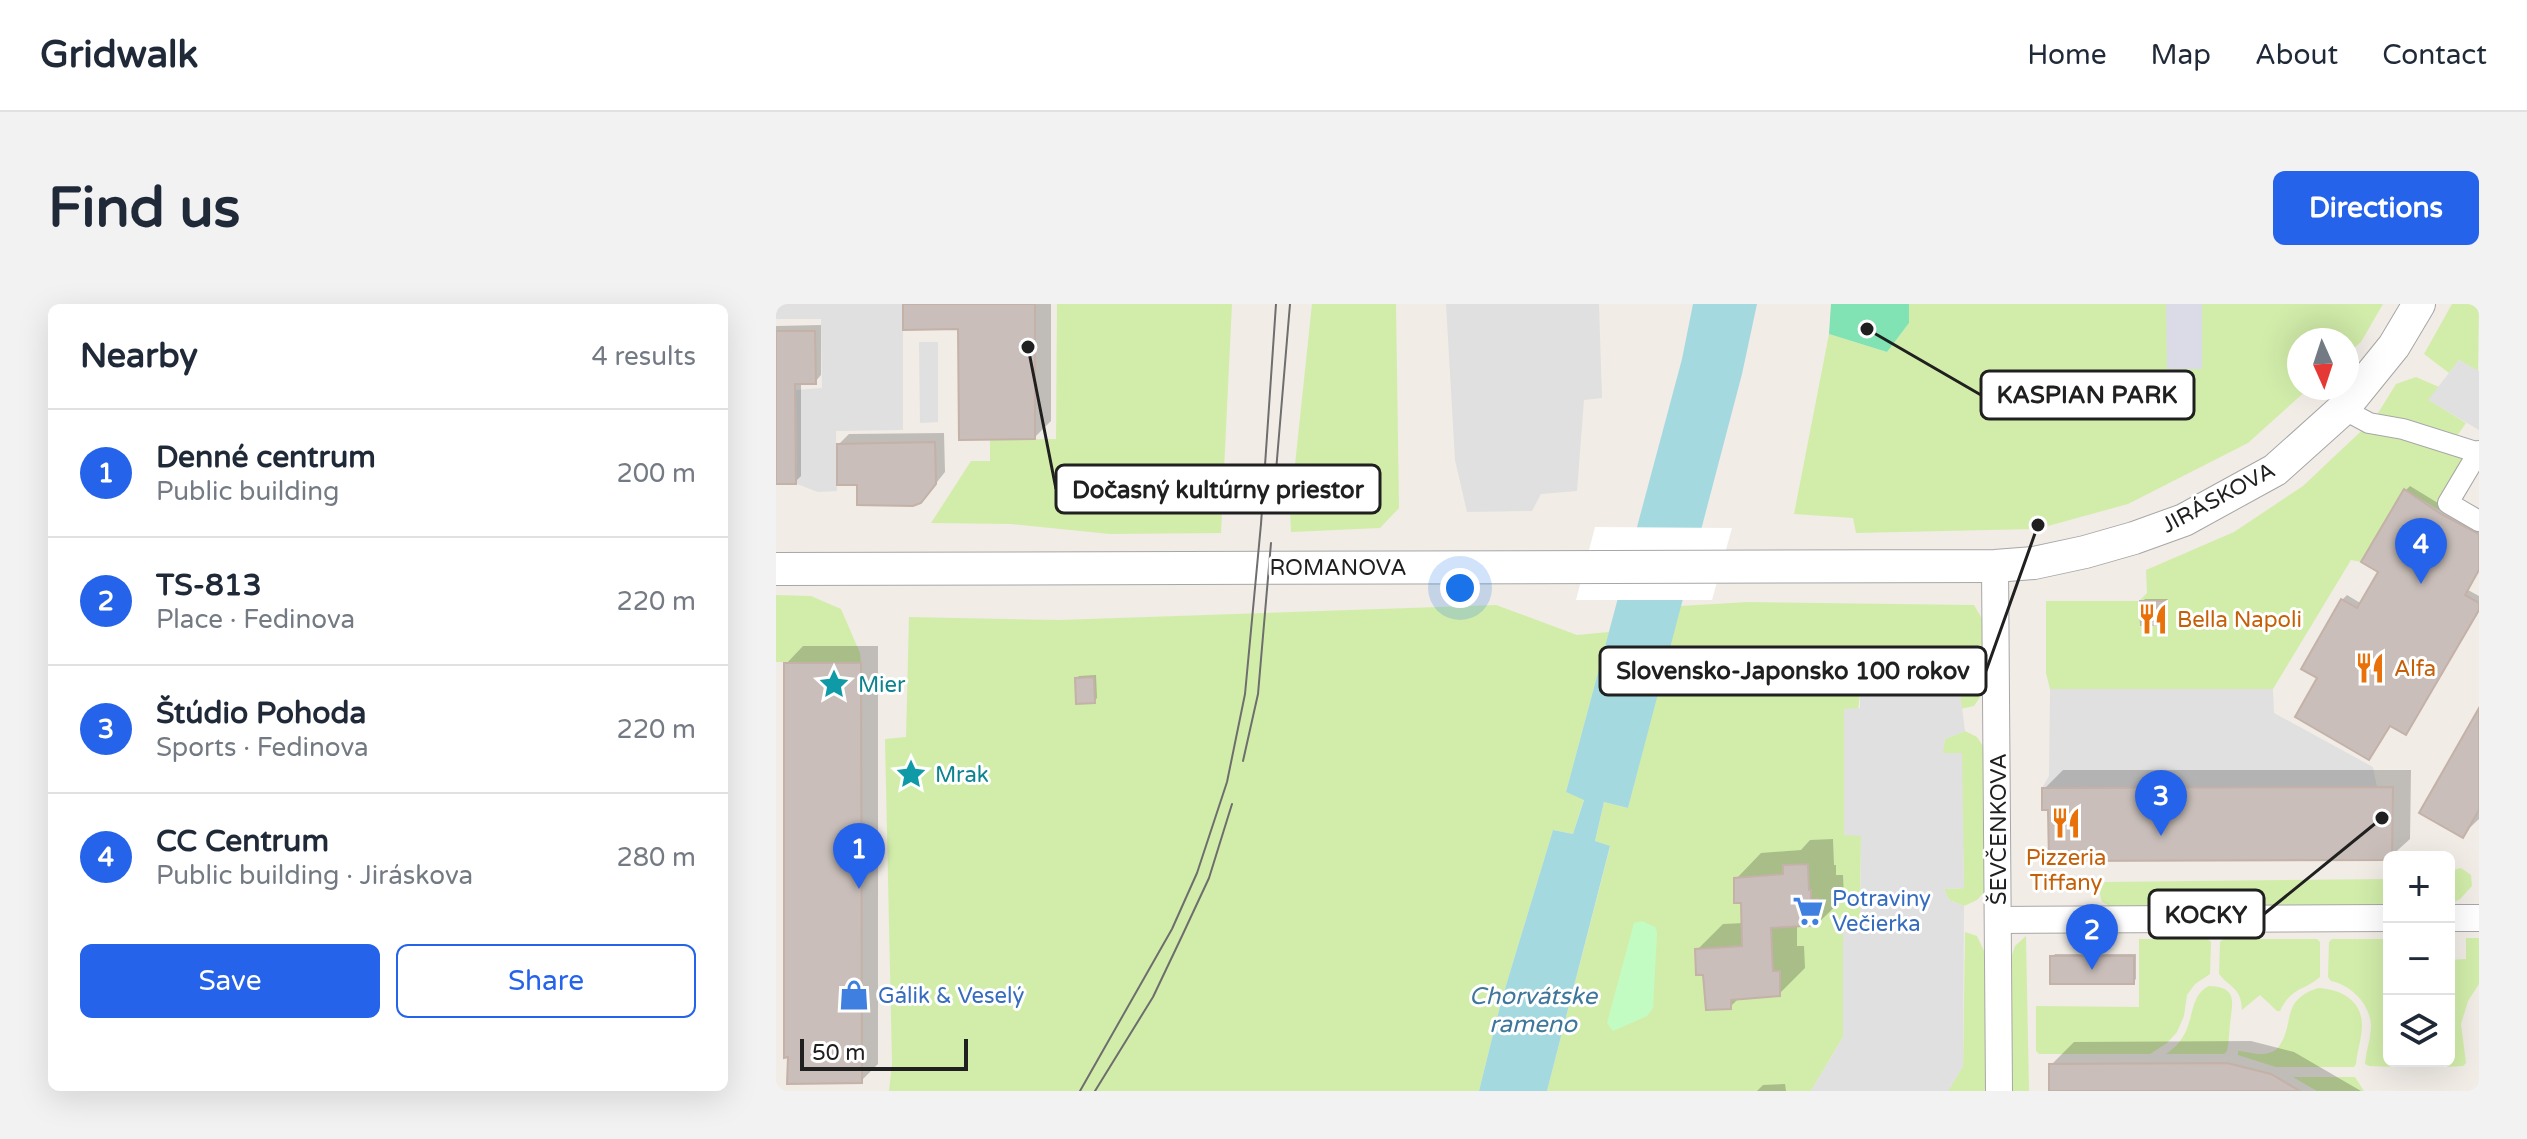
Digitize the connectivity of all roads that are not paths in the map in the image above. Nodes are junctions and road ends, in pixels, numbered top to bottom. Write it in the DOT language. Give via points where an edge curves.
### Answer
graph roads {
  1 [pos="2419,304"];
  2 [pos="2343,409"];
  3 [pos="2478,451"];
  4 [pos="2479,521"];
  5 [pos="1995,566"];
  6 [pos="776,569"];
  7 [pos="2383,918"];
  8 [pos="1999,920"];
  9 [pos="1999,1091"];
  1 -- 2 [label="street, JIRÁSKOVA" via="2394,346"];
  2 -- 3 [label="street" via="2369,423"];
  2 -- 5 [label="street, JIRÁSKOVA" via="2275,470 2184,520 2085,552"];
  3 -- 4 [label="street" via="2448,503"];
  5 -- 6 [label="street, ROMANOVA"];
  5 -- 8 [label="street, ŠEVČENKOVA"];
  7 -- 8 [label="street"];
  8 -- 9 [label="street, ŠEVČENKOVA"];
}
